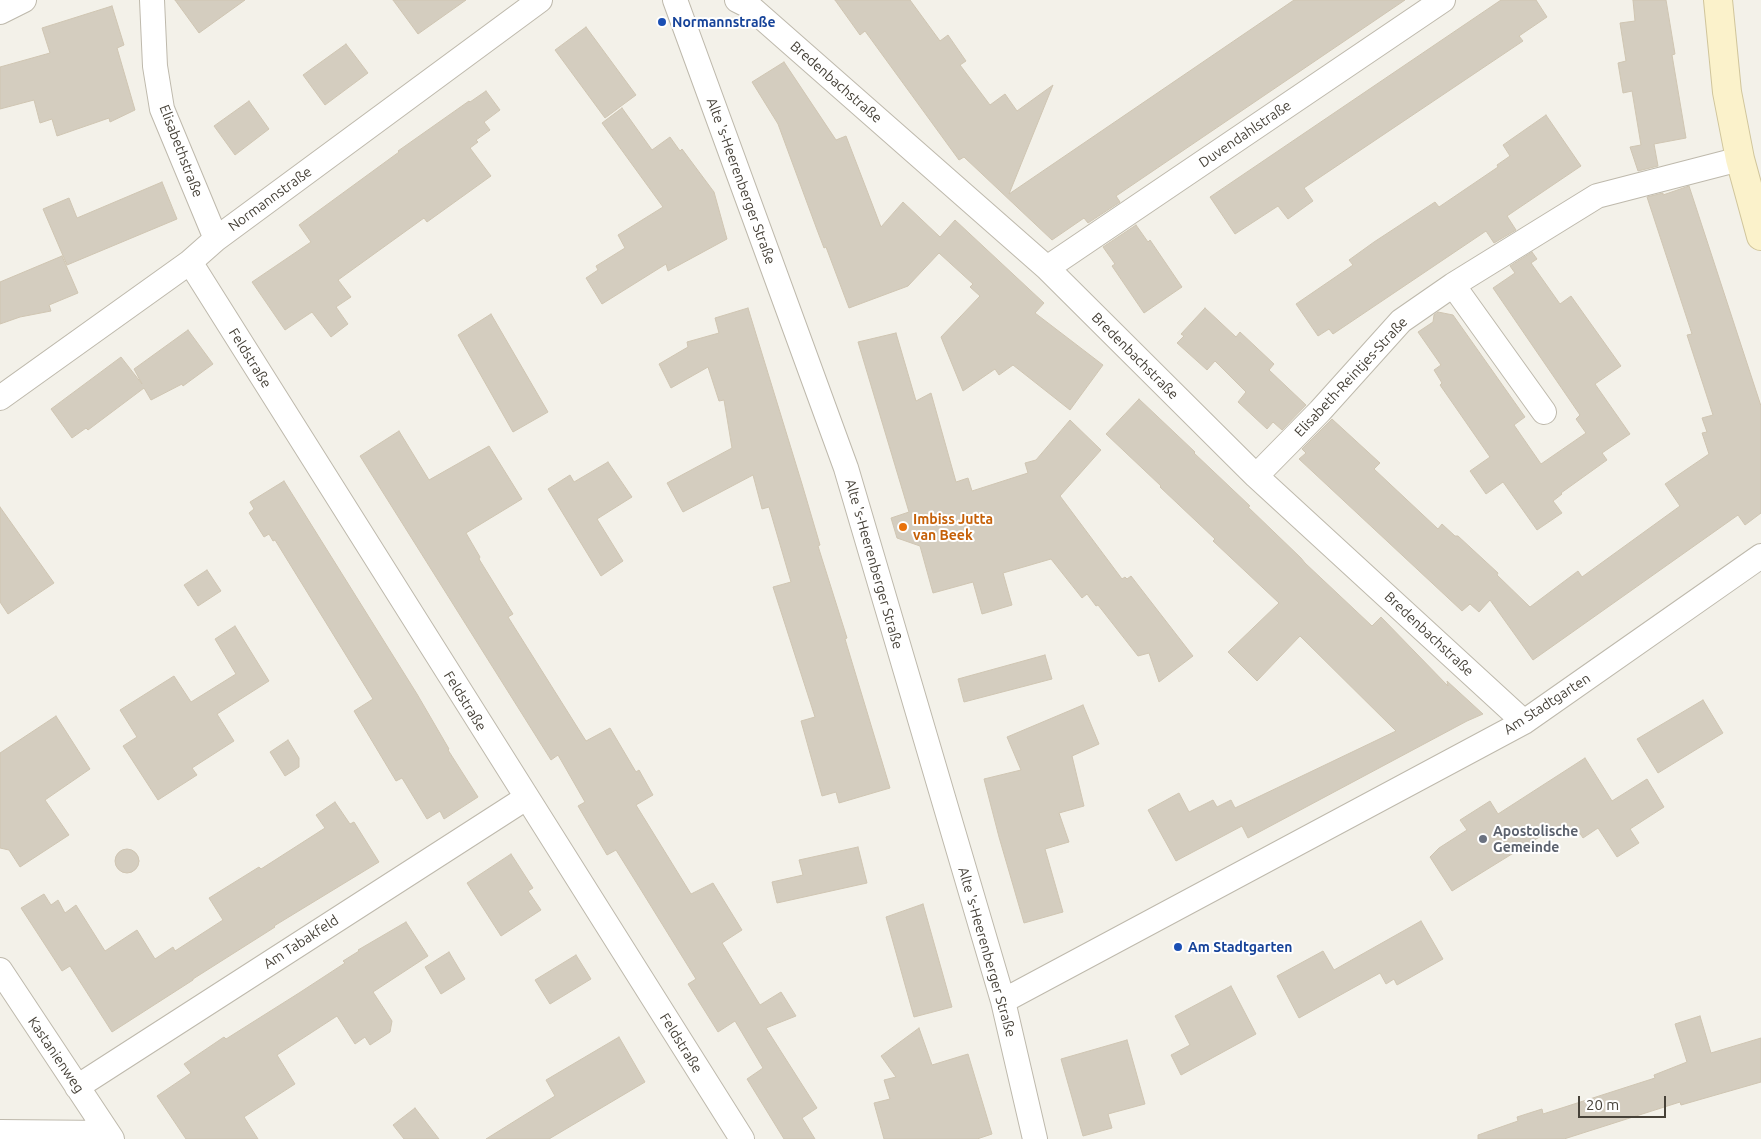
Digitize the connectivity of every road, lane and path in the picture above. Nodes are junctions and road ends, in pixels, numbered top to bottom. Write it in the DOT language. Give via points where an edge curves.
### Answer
graph roads {
  1 [pos="24,0"];
  2 [pos="152,0"];
  3 [pos="540,0"];
  4 [pos="675,0"];
  5 [pos="736,0"];
  6 [pos="1443,0"];
  7 [pos="1718,0"];
  8 [pos="0,12"];
  9 [pos="1740,159"];
  10 [pos="1761,236"];
  11 [pos="216,239"];
  12 [pos="190,262"];
  13 [pos="1047,268"];
  14 [pos="1453,285"];
  15 [pos="0,398"];
  16 [pos="1544,412"];
  17 [pos="1256,476"];
  18 [pos="1761,556"];
  19 [pos="1524,722"];
  20 [pos="526,798"];
  21 [pos="0,970"];
  22 [pos="1002,1001"];
  23 [pos="77,1087"];
  24 [pos="0,1132"];
  25 [pos="110,1136"];
  26 [pos="742,1139"];
  27 [pos="1035,1139"];
  1 -- 8 [label="street"];
  2 -- 11 [label="street, Elisabethstraße" via="155,66 162,109"];
  3 -- 11 [label="street, Normannstraße"];
  4 -- 22 [label="street, Alte 's-Heerenberger Straße" via="846,468"];
  5 -- 13 [label="street, Bredenbachstraße" via="749,6"];
  6 -- 13 [label="street, Duvendahlstraße"];
  7 -- 9 [label="street" via="1727,92"];
  9 -- 10 [label="street"];
  9 -- 14 [label="street, Elisabeth-Reintjes-Straße" via="1597,196"];
  11 -- 12 [label="street, Normannstraße"];
  12 -- 15 [label="street, Normannstraße"];
  12 -- 20 [label="street, Feldstraße"];
  13 -- 17 [label="street, Bredenbachstraße"];
  14 -- 16 [label="street"];
  14 -- 17 [label="street, Elisabeth-Reintjes-Straße" via="1401,321"];
  17 -- 19 [label="street, Bredenbachstraße"];
  18 -- 19 [label="street, Am Stadtgarten"];
  19 -- 22 [label="street, Am Stadtgarten"];
  20 -- 23 [label="street, Am Tabakfeld"];
  20 -- 26 [label="street, Feldstraße"];
  21 -- 23 [label="street, Kastanienweg"];
  22 -- 27 [label="street, Alte 's-Heerenberger Straße"];
  23 -- 25 [label="street, Kastanienweg"];
  24 -- 25 [label="street"];
}
